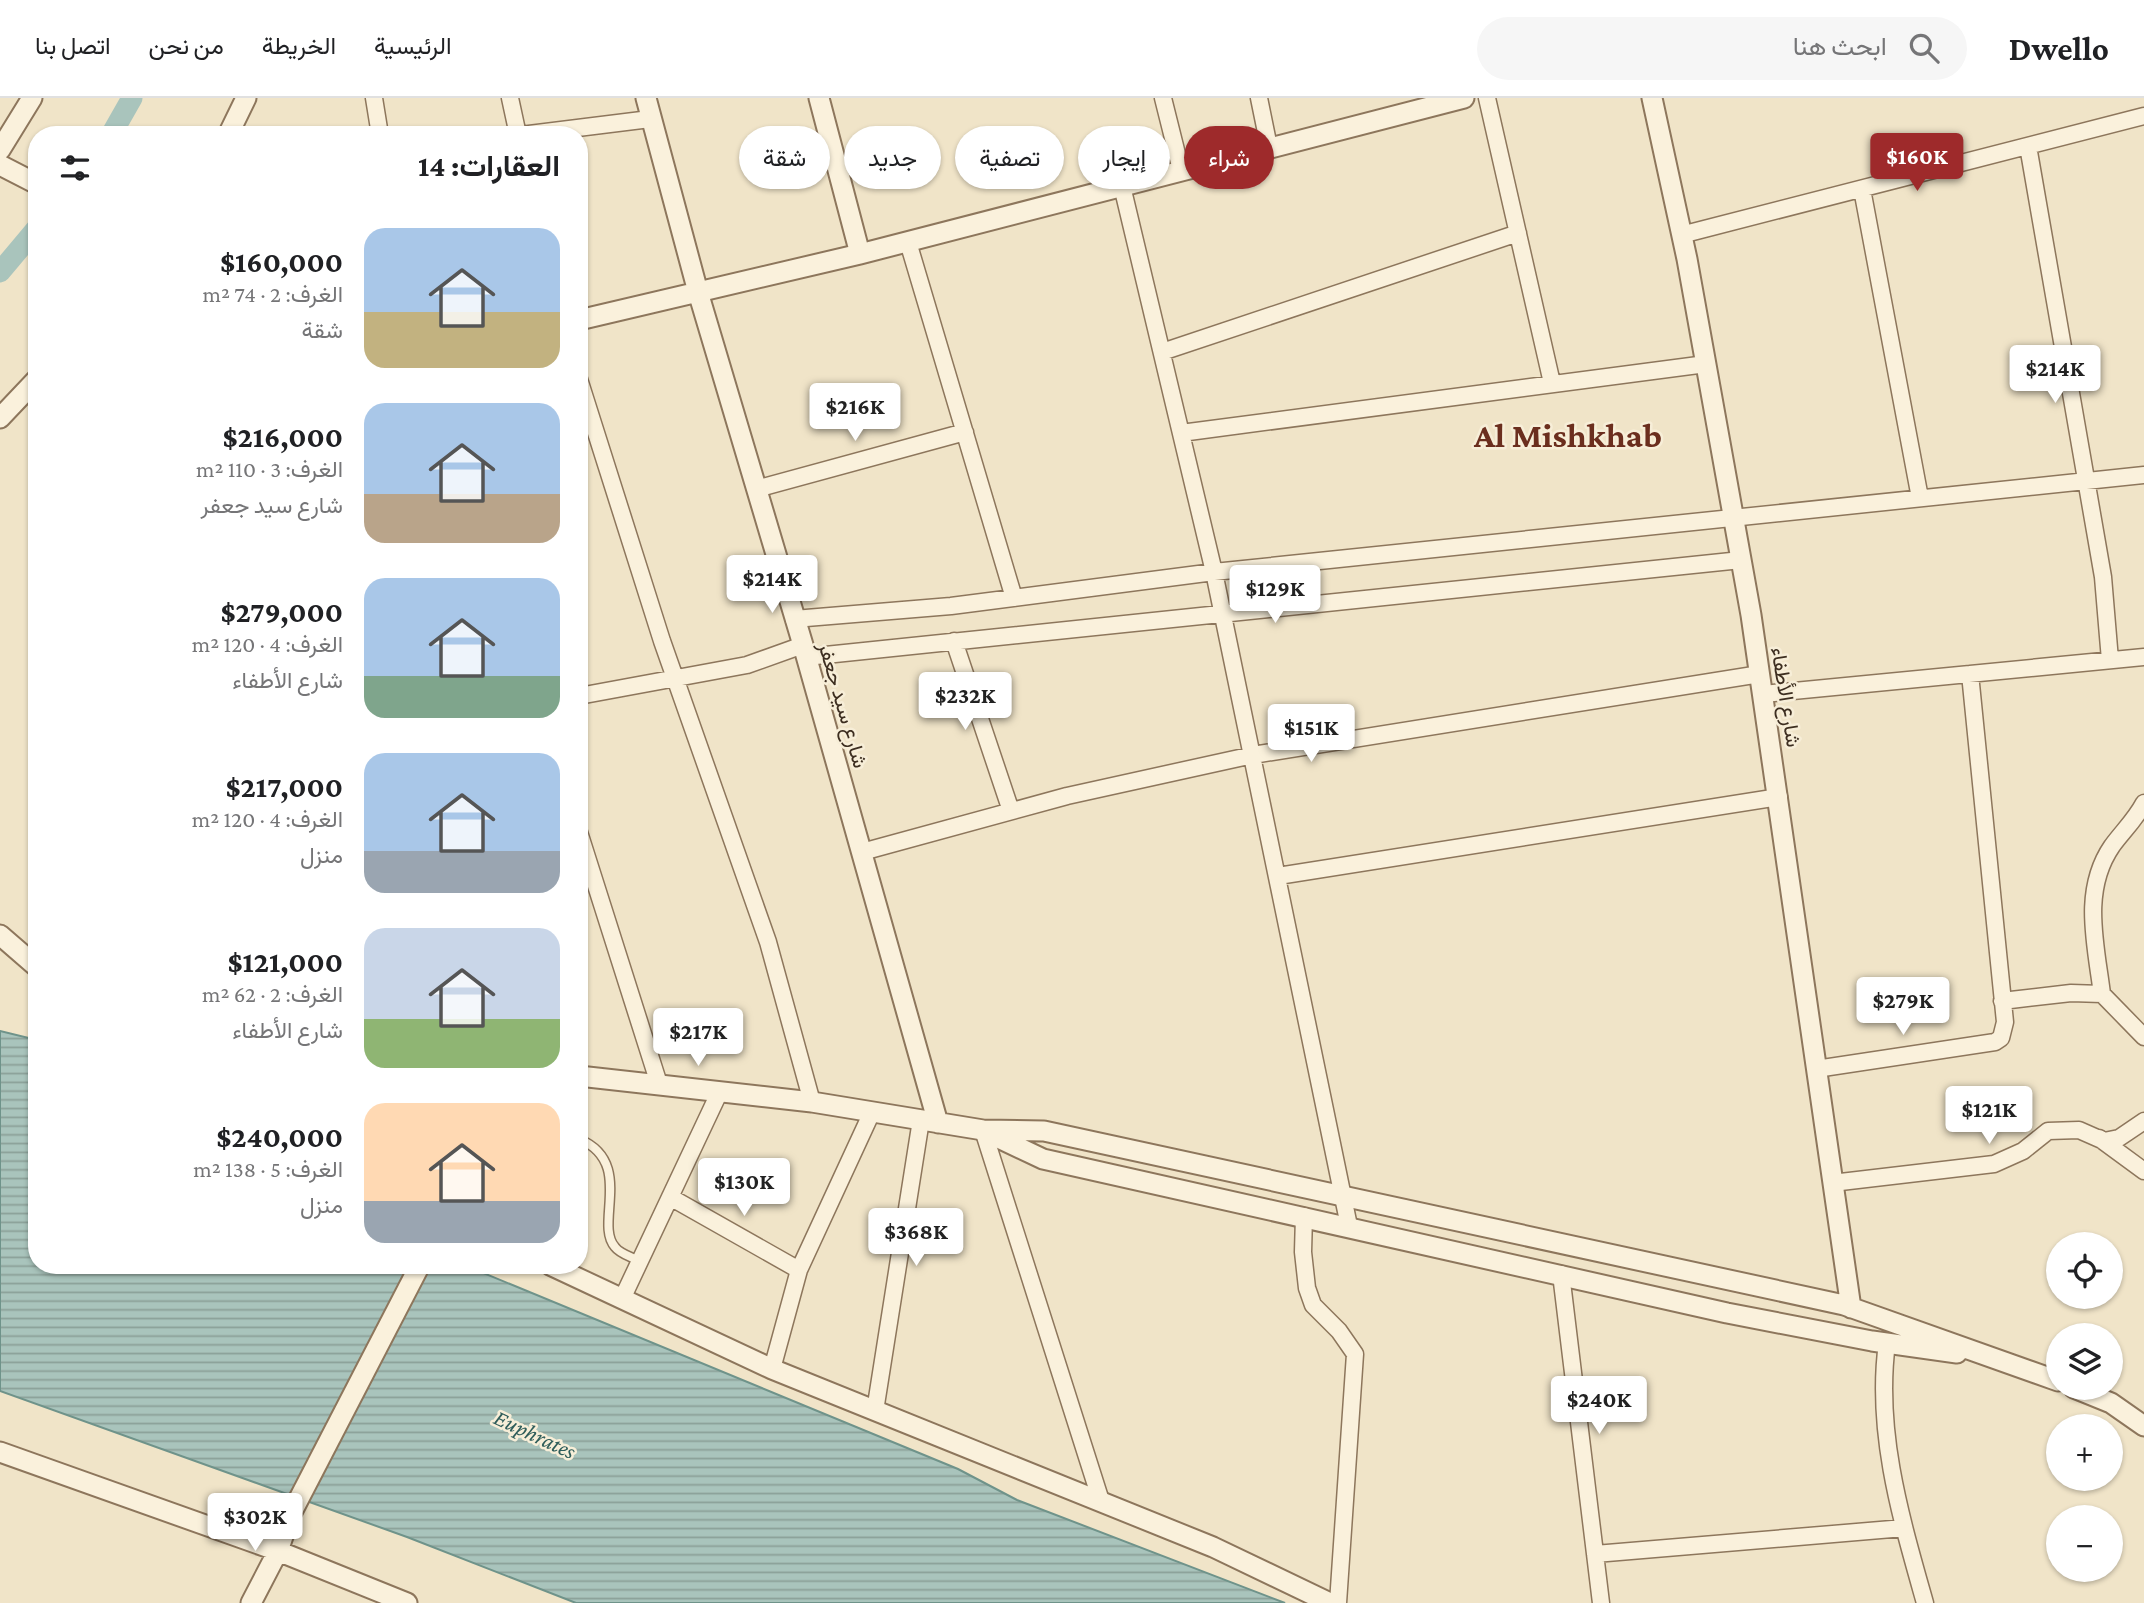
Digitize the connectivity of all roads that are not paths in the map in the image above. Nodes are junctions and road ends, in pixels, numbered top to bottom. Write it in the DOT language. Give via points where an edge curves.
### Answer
graph roads {
  1 [pos="32,98"];
  2 [pos="246,98"];
  3 [pos="374,98"];
  4 [pos="510,98"];
  5 [pos="646,98"];
  6 [pos="819,98"];
  7 [pos="1163,98"];
  8 [pos="1259,98"];
  9 [pos="1464,98"];
  10 [pos="1487,98"];
  11 [pos="1652,98"];
  12 [pos="2144,116"];
  13 [pos="650,119"];
  14 [pos="232,126"];
  15 [pos="379,126"];
  16 [pos="518,126"];
  17 [pos="1265,126"];
  18 [pos="588,127"];
  19 [pos="1274,146"];
  20 [pos="2028,146"];
  21 [pos="0,150"];
  22 [pos="0,165"];
  23 [pos="1184,169"];
  24 [pos="1181,170"];
  25 [pos="1170,173"];
  26 [pos="28,179"];
  27 [pos="1111,189"];
  28 [pos="1123,189"];
  29 [pos="1861,189"];
  30 [pos="1518,233"];
  31 [pos="1681,235"];
  32 [pos="908,242"];
  33 [pos="860,254"];
  34 [pos="698,292"];
  35 [pos="588,318"];
  36 [pos="1162,352"];
  37 [pos="1706,364"];
  38 [pos="1552,383"];
  39 [pos="28,388"];
  40 [pos="588,407"];
  41 [pos="0,418"];
  42 [pos="965,432"];
  43 [pos="1181,433"];
  44 [pos="2144,475"];
  45 [pos="2087,481"];
  46 [pos="756,489"];
  47 [pos="1920,498"];
  48 [pos="1733,516"];
  49 [pos="1741,560"];
  50 [pos="1214,572"];
  51 [pos="1014,598"];
  52 [pos="1222,612"];
  53 [pos="794,619"];
  54 [pos="954,641"];
  55 [pos="804,651"];
  56 [pos="2144,657"];
  57 [pos="2110,660"];
  58 [pos="1760,674"];
  59 [pos="1970,674"];
  60 [pos="675,679"];
  61 [pos="588,694"];
  62 [pos="1763,694"];
  63 [pos="1253,755"];
  64 [pos="1779,797"];
  65 [pos="2144,803"];
  66 [pos="1011,811"];
  67 [pos="862,852"];
  68 [pos="588,860"];
  69 [pos="1278,876"];
  70 [pos="0,935"];
  71 [pos="28,959"];
  72 [pos="2102,994"];
  73 [pos="2002,1001"];
  74 [pos="2144,1037"];
  75 [pos="1816,1069"];
  76 [pos="588,1077"];
  77 [pos="659,1084"];
  78 [pos="720,1091"];
  79 [pos="813,1102"];
  80 [pos="872,1112"];
  81 [pos="929,1121"];
  82 [pos="2144,1121"];
  83 [pos="983,1130"];
  84 [pos="2099,1138"];
  85 [pos="588,1142"];
  86 [pos="2144,1171"];
  87 [pos="1832,1183"];
  88 [pos="670,1197"];
  89 [pos="1346,1199"];
  90 [pos="1304,1216"];
  91 [pos="1349,1226"];
  92 [pos="639,1261"];
  93 [pos="799,1270"];
  94 [pos="414,1274"];
  95 [pos="569,1274"];
  96 [pos="1561,1274"];
  97 [pos="622,1299"];
  98 [pos="1852,1308"];
  99 [pos="1887,1343"];
  100 [pos="1979,1356"];
  101 [pos="772,1369"];
  102 [pos="2046,1377"];
  103 [pos="2104,1400"];
  104 [pos="875,1411"];
  105 [pos="2144,1426"];
  106 [pos="0,1452"];
  107 [pos="1101,1502"];
  108 [pos="1904,1528"];
  109 [pos="278,1551"];
  110 [pos="1595,1555"];
  111 [pos="397,1601"];
  112 [pos="251,1603"];
  113 [pos="1330,1603"];
  114 [pos="1338,1603"];
  115 [pos="1601,1603"];
  116 [pos="1925,1603"];
  1 -- 21 [label="street"];
  2 -- 14 [label="street"];
  3 -- 15 [label="street"];
  4 -- 16 [label="street"];
  5 -- 13 [label="street, شارع سيد جعفر"];
  6 -- 33 [label="street"];
  7 -- 24 [label="street"];
  8 -- 17 [label="street"];
  9 -- 19 [label="street"];
  10 -- 30 [label="street"];
  11 -- 31 [label="street, شارع الأطفاء"];
  12 -- 20 [label="street"];
  13 -- 18 [label="street"];
  13 -- 34 [label="street, شارع سيد جعفر"];
  20 -- 29 [label="street"];
  20 -- 45 [label="street"];
  22 -- 26 [label="street"];
  23 -- 24 [label="street"];
  24 -- 25 [label="street"];
  27 -- 32 [label="street"];
  28 -- 36 [label="street"];
  29 -- 31 [label="street"];
  29 -- 47 [label="street"];
  30 -- 36 [label="street"];
  30 -- 38 [label="street"];
  31 -- 37 [label="street, شارع الأطفاء"];
  32 -- 33 [label="street"];
  32 -- 42 [label="street"];
  33 -- 34 [label="street"];
  34 -- 35 [label="street"];
  34 -- 46 [label="street, شارع سيد جعفر"];
  36 -- 43 [label="street"];
  37 -- 38 [label="street"];
  37 -- 48 [label="street, شارع الأطفاء"];
  38 -- 43 [label="street"];
  39 -- 41 [label="street"];
  40 -- 60 [label="street"];
  42 -- 46 [label="street"];
  42 -- 51 [label="street"];
  43 -- 50 [label="street"];
  44 -- 45 [label="street"];
  45 -- 47 [label="street"];
  45 -- 57 [label="street" via="2103,577"];
  46 -- 53 [label="street, شارع سيد جعفر"];
  47 -- 48 [label="street"];
  48 -- 49 [label="street, شارع الأطفاء"];
  48 -- 50 [label="street"];
  49 -- 52 [label="street"];
  49 -- 58 [label="street, شارع الأطفاء"];
  50 -- 51 [label="street"];
  50 -- 52 [label="street"];
  51 -- 53 [label="street"];
  52 -- 54 [label="street"];
  52 -- 63 [label="street"];
  53 -- 55 [label="street, شارع سيد جعفر"];
  54 -- 55 [label="street"];
  54 -- 66 [label="street"];
  55 -- 60 [label="street"];
  55 -- 67 [label="street, شارع سيد جعفر"];
  56 -- 57 [label="street"];
  57 -- 59 [label="street"];
  58 -- 62 [label="street, شارع الأطفاء"];
  58 -- 63 [label="street"];
  59 -- 62 [label="street"];
  59 -- 73 [label="street"];
  60 -- 61 [label="street"];
  60 -- 79 [label="street" via="768,942"];
  62 -- 64 [label="street, شارع الأطفاء"];
  63 -- 66 [label="street"];
  63 -- 69 [label="street"];
  64 -- 69 [label="street"];
  64 -- 75 [label="street, شارع الأطفاء"];
  65 -- 72 [label="street" via="2111,847 2091,901"];
  66 -- 67 [label="street"];
  67 -- 81 [label="street, شارع سيد جعفر"];
  68 -- 77 [label="street"];
  69 -- 89 [label="street"];
  70 -- 71 [label="street"];
  72 -- 73 [label="street"];
  72 -- 74 [label="street"];
  73 -- 75 [label="street" via="2004,1032 1995,1042"];
  75 -- 87 [label="street, شارع الأطفاء"];
  76 -- 77 [label="street"];
  77 -- 78 [label="street"];
  78 -- 79 [label="street"];
  78 -- 88 [label="street"];
  79 -- 80 [label="street"];
  80 -- 81 [label="street"];
  80 -- 93 [label="street"];
  81 -- 83 [label="street"];
  81 -- 104 [label="street"];
  82 -- 84 [label="street" via="2119,1138"];
  83 -- 89 [label="street" via="1044,1131"];
  83 -- 90 [label="street" via="1043,1159"];
  83 -- 107 [label="street"];
  84 -- 86 [label="street"];
  84 -- 87 [label="street" via="2078,1130 2048,1131 2023,1151 1994,1164"];
  85 -- 92 [label="lane" via="608,1170 613,1194 610,1240 616,1249"];
  87 -- 98 [label="street, شارع الأطفاء"];
  88 -- 92 [label="street"];
  88 -- 93 [label="street"];
  89 -- 91 [label="street"];
  89 -- 98 [label="street"];
  90 -- 91 [label="street"];
  90 -- 114 [label="street" via="1303,1252 1313,1305 1355,1354"];
  91 -- 96 [label="street"];
  92 -- 97 [label="street"];
  93 -- 101 [label="street"];
  94 -- 109 [label="street" via="290,1516"];
  95 -- 97 [label="street"];
  96 -- 99 [label="street" via="1727,1313"];
  96 -- 110 [label="street"];
  97 -- 101 [label="street"];
  98 -- 100 [label="street"];
  99 -- 100 [label="street"];
  99 -- 108 [label="street" via="1883,1372 1889,1462"];
  100 -- 102 [label="street"];
  101 -- 104 [label="street"];
  103 -- 105 [label="street"];
  104 -- 107 [label="street"];
  106 -- 109 [label="street"];
  107 -- 113 [label="street" via="1213,1547"];
  108 -- 110 [label="street"];
  108 -- 116 [label="street"];
  109 -- 111 [label="street"];
  109 -- 112 [label="street"];
  110 -- 115 [label="street"];
}
